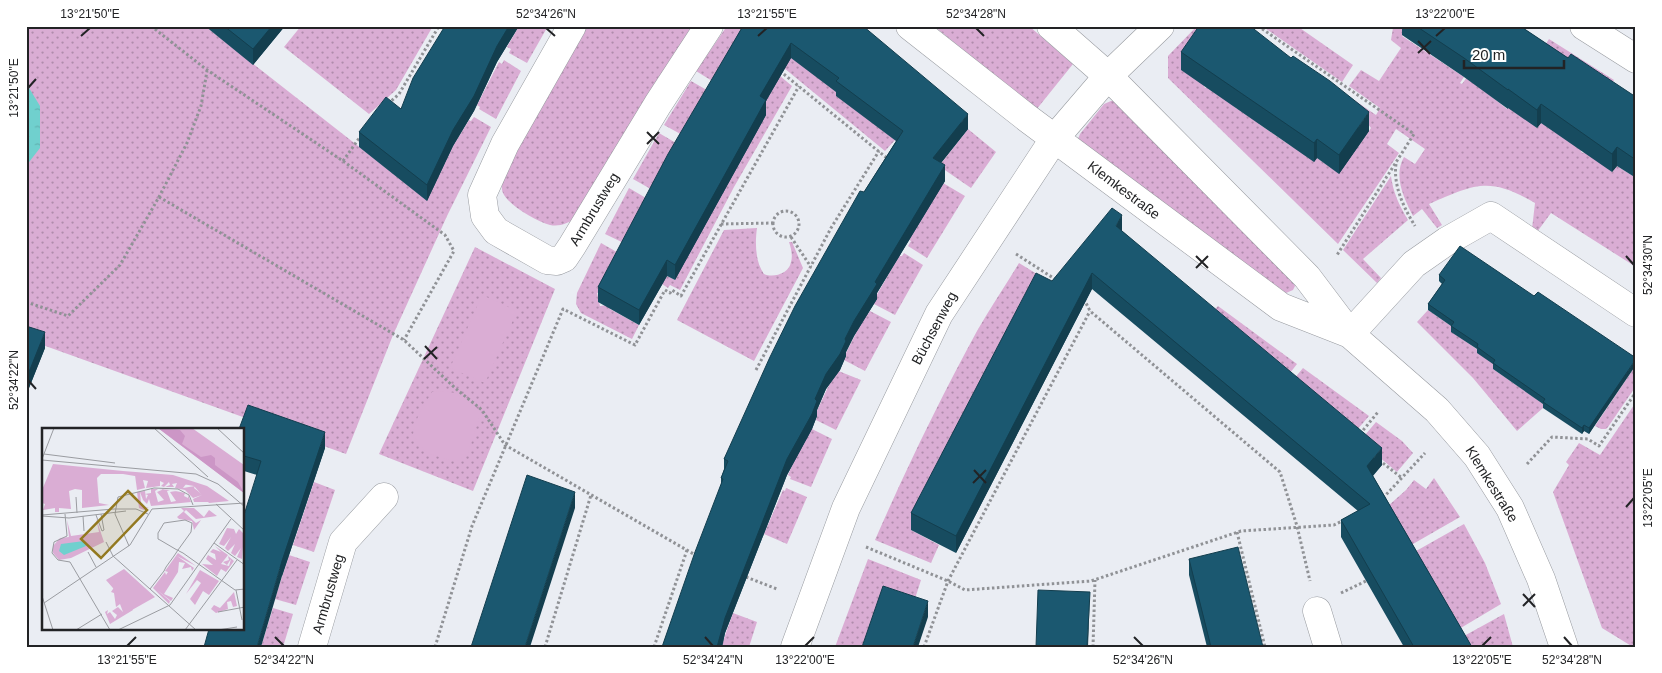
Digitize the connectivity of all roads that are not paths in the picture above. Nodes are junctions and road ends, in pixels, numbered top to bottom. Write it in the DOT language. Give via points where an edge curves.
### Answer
graph roads {
  1 [pos="572,26"];
  2 [pos="708,26"];
  3 [pos="910,26"];
  4 [pos="1051,26"];
  5 [pos="1160,26"];
  6 [pos="1584,26"];
  7 [pos="1636,59"];
  8 [pos="1108,76"];
  9 [pos="1054,139"];
  10 [pos="1636,313"];
  11 [pos="1350,334"];
  12 [pos="384,497"];
  13 [pos="1318,611"];
  14 [pos="312,647"];
  15 [pos="794,647"];
  16 [pos="1328,647"];
  17 [pos="1564,647"];
  1 -- 2 [label="street, Armbrustweg" via="505,144 482,195 485,216 496,231 548,260 557,261 564,258 572,246"];
  3 -- 9 [label="street, Klemkestraße"];
  4 -- 8 [label="street, Klemkestraße"];
  5 -- 8 [label="street, Büchsenweg"];
  6 -- 7 [label="street"];
  8 -- 9 [label="street, Büchsenweg"];
  8 -- 11 [label="street, Klemkestraße" via="1307,277"];
  9 -- 11 [label="street, Klemkestraße" via="1281,307"];
  9 -- 15 [label="street, Büchsenweg" via="939,314 846,508"];
  10 -- 11 [label="street" via="1491,216 1414,264"];
  11 -- 17 [label="street, Klemkestraße" via="1437,410 1477,456 1510,508 1541,579"];
  12 -- 14 [label="street, Armbrustweg" via="343,542"];
  13 -- 16 [label="street"];
}
